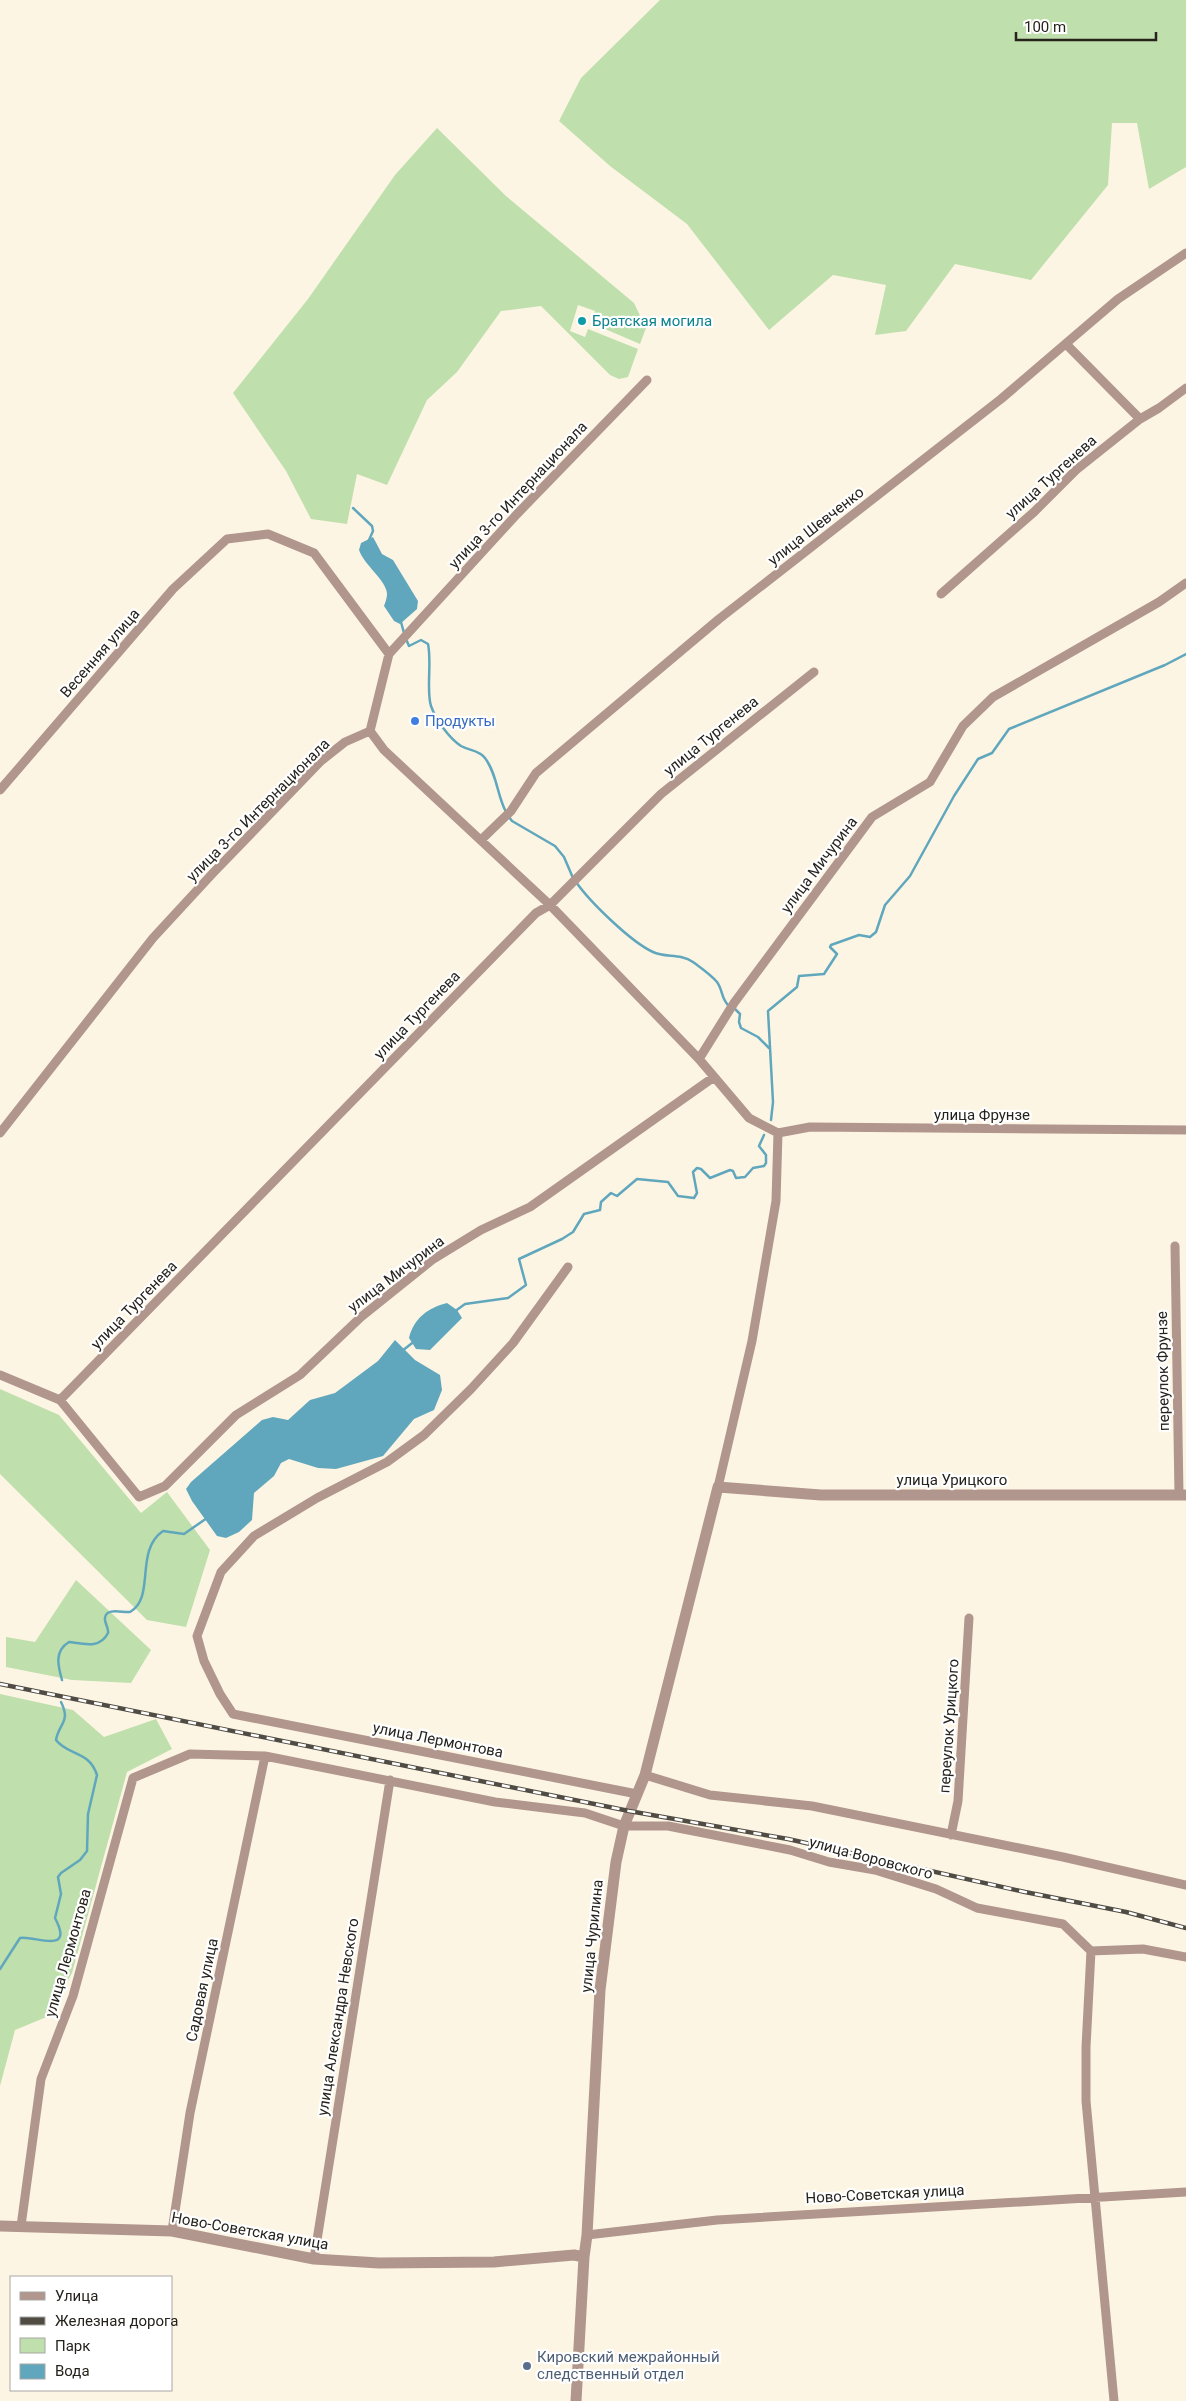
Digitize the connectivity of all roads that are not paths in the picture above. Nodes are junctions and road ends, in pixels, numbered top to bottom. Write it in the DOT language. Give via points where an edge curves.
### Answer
graph roads {
  1 [pos="1186,253"];
  2 [pos="1066,344"];
  3 [pos="647,380"];
  4 [pos="1186,388"];
  5 [pos="1140,419"];
  6 [pos="1186,583"];
  7 [pos="941,594"];
  8 [pos="389,654"];
  9 [pos="814,672"];
  10 [pos="370,731"];
  11 [pos="0,790"];
  12 [pos="481,840"];
  13 [pos="550,905"];
  14 [pos="699,1059"];
  15 [pos="714,1077"];
  16 [pos="1186,1130"];
  17 [pos="0,1133"];
  18 [pos="778,1133"];
  19 [pos="1175,1246"];
  20 [pos="568,1267"];
  21 [pos="0,1375"];
  22 [pos="60,1400"];
  23 [pos="718,1488"];
  24 [pos="1183,1495"];
  25 [pos="969,1618"];
  26 [pos="190,1754"];
  27 [pos="266,1756"];
  28 [pos="645,1775"];
  29 [pos="390,1780"];
  30 [pos="637,1794"];
  31 [pos="624,1826"];
  32 [pos="951,1835"];
  33 [pos="1186,1885"];
  34 [pos="1091,1951"];
  35 [pos="1186,1957"];
  36 [pos="1186,2192"];
  37 [pos="1096,2196"];
  38 [pos="0,2226"];
  39 [pos="21,2226"];
  40 [pos="172,2231"];
  41 [pos="587,2235"];
  42 [pos="584,2257"];
  43 [pos="314,2259"];
  44 [pos="576,2401"];
  45 [pos="1114,2401"];
  1 -- 2 [label="street, улица Шевченко" via="1118,299"];
  2 -- 5 [label="street"];
  2 -- 12 [label="street, улица Шевченко" via="1001,399 718,619 536,773 511,811"];
  3 -- 8 [label="street, улица 3-го Интернационала" via="517,514"];
  4 -- 5 [label="street, улица Тургенева"];
  5 -- 7 [label="street, улица Тургенева" via="1076,470 1034,512"];
  6 -- 14 [label="street, улица Мичурина" via="1159,602 993,697 964,726 930,782 872,817 734,1003"];
  8 -- 10 [label="street, улица 3-го Интернационала"];
  8 -- 11 [label="street, Весенняя улица" via="314,553 268,534 227,539 173,589"];
  9 -- 13 [label="street, улица Тургенева" via="661,794"];
  10 -- 12 [label="street" via="384,750"];
  10 -- 17 [label="street, улица 3-го Интернационала" via="344,742 321,761 153,938"];
  12 -- 13 [label="street"];
  13 -- 14 [label="street"];
  13 -- 22 [label="street, улица Тургенева" via="529,920"];
  14 -- 15 [label="street"];
  15 -- 18 [label="street" via="749,1118"];
  15 -- 22 [label="street, улица Мичурина" via="530,1207 481,1230 432,1260 361,1316 300,1375 236,1415 165,1486 139,1497"];
  16 -- 18 [label="street, улица Фрунзе" via="810,1127"];
  18 -- 23 [label="street" via="776,1201 752,1341"];
  19 -- 24 [label="street, переулок Фрунзе"];
  20 -- 30 [label="street, улица Лермонтова" via="512,1343 471,1390 424,1435 388,1462 317,1498 254,1536 221,1572 197,1636 204,1660 233,1714"];
  21 -- 22 [label="street"];
  23 -- 24 [label="street, улица Урицкого" via="821,1496"];
  23 -- 28 [label="street, улица Чурилина"];
  25 -- 32 [label="street, переулок Урицкого" via="958,1801"];
  26 -- 27 [label="street, улица Воровского"];
  26 -- 39 [label="street, улица Лермонтова" via="133,1778 73,1996 41,2078"];
  27 -- 29 [label="street, улица Воровского"];
  27 -- 40 [label="street, Садовая улица" via="190,2113"];
  28 -- 30 [label="street, улица Чурилина"];
  28 -- 32 [label="street" via="710,1795 812,1806"];
  29 -- 31 [label="street, улица Воровского" via="495,1802 586,1813"];
  29 -- 43 [label="street, улица Александра Невского"];
  30 -- 31 [label="street, улица Чурилина"];
  31 -- 34 [label="street, улица Воровского" via="668,1826 875,1870 936,1889 977,1908 1063,1924"];
  31 -- 41 [label="street, улица Чурилина" via="614,1871 600,1990"];
  32 -- 33 [label="street"];
  34 -- 35 [label="street" via="1143,1949"];
  34 -- 37 [label="street" via="1086,2101"];
  36 -- 37 [label="street, Ново-Советская улица"];
  37 -- 41 [label="street, Ново-Советская улица" via="717,2220"];
  37 -- 45 [label="street"];
  38 -- 39 [label="street, Ново-Советская улица"];
  39 -- 40 [label="street, Ново-Советская улица"];
  40 -- 43 [label="street, Ново-Советская улица"];
  41 -- 42 [label="street, улица Чурилина"];
  42 -- 43 [label="street, Ново-Советская улица" via="379,2263"];
  42 -- 44 [label="street, улица Чурилина"];
}
